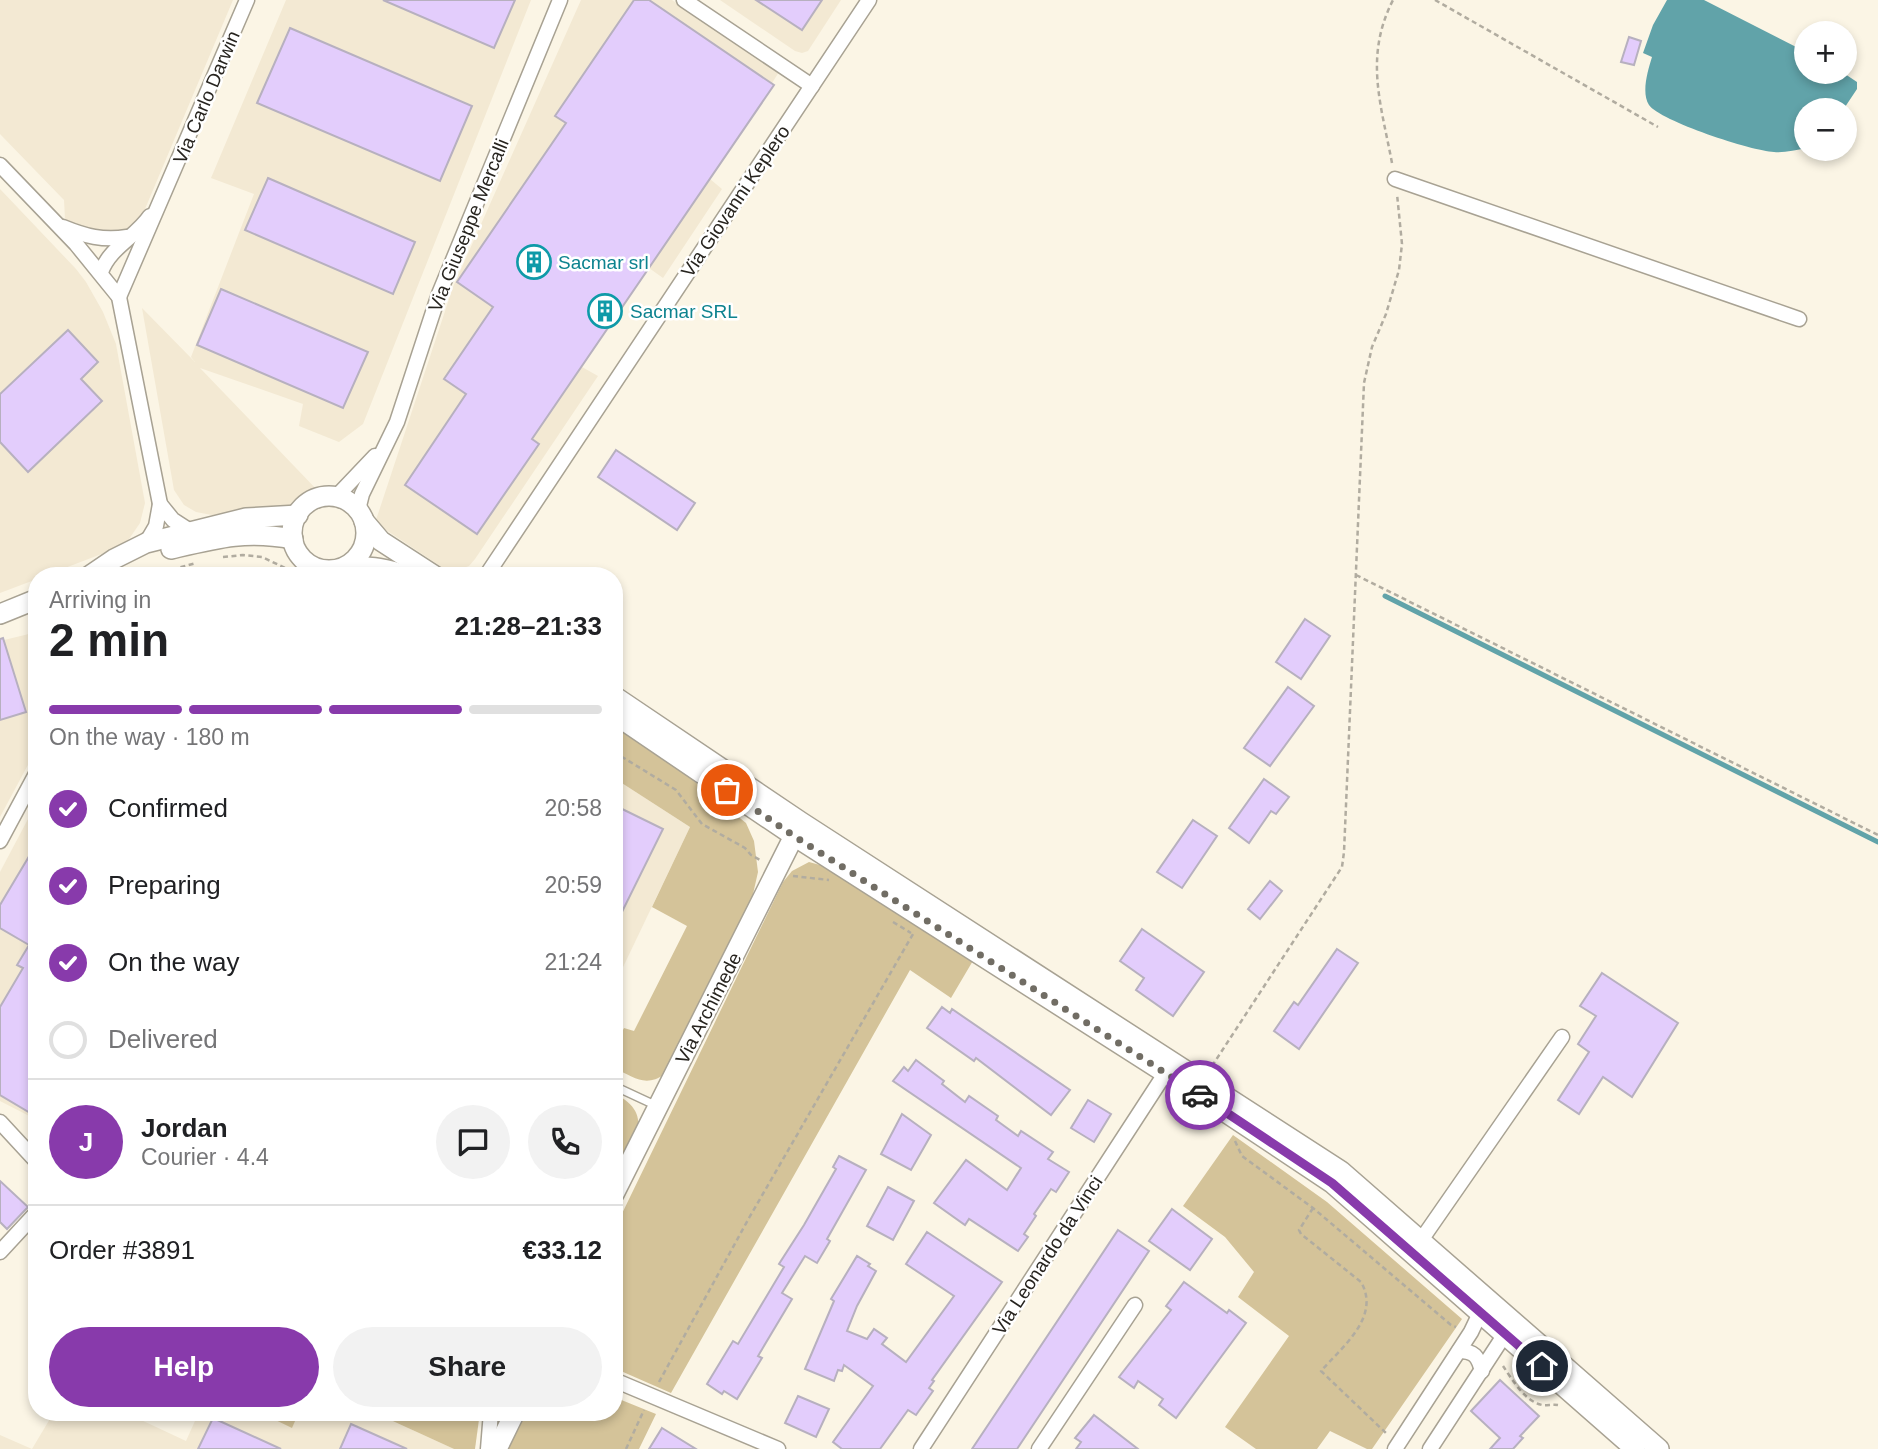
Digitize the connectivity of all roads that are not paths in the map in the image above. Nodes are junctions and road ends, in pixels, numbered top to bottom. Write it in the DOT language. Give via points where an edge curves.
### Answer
graph roads {
  1 [pos="247,0"];
  2 [pos="560,0"];
  3 [pos="684,0"];
  4 [pos="869,0"];
  5 [pos="812,86"];
  6 [pos="0,165"];
  7 [pos="1395,179"];
  8 [pos="165,195"];
  9 [pos="58,225"];
  10 [pos="132,236"];
  11 [pos="101,272"];
  12 [pos="119,297"];
  13 [pos="1799,318"];
  14 [pos="381,450"];
  15 [pos="337,497"];
  16 [pos="160,504"];
  17 [pos="298,515"];
  18 [pos="361,516"];
  19 [pos="190,531"];
  20 [pos="293,540"];
  21 [pos="146,543"];
  22 [pos="347,566"];
  23 [pos="102,567"];
  24 [pos="117,567"];
  25 [pos="313,567"];
  26 [pos="374,567"];
  27 [pos="421,567"];
  28 [pos="491,567"];
  29 [pos="28,603"];
  30 [pos="0,614"];
  31 [pos="623,703"];
  32 [pos="623,720"];
  33 [pos="28,789"];
  34 [pos="797,829"];
  35 [pos="0,841"];
  36 [pos="1562,1037"];
  37 [pos="1169,1067"];
  38 [pos="623,1090"];
  39 [pos="658,1107"];
  40 [pos="0,1122"];
  41 [pos="28,1152"];
  42 [pos="623,1176"];
  43 [pos="28,1222"];
  44 [pos="1417,1246"];
  45 [pos="0,1252"];
  46 [pos="1135,1305"];
  47 [pos="1481,1311"];
  48 [pos="1505,1334"];
  49 [pos="1458,1351"];
  50 [pos="1482,1371"];
  51 [pos="623,1384"];
  52 [pos="490,1421"];
  53 [pos="511,1421"];
  54 [pos="1396,1447"];
  55 [pos="488,1449"];
  56 [pos="497,1449"];
  57 [pos="778,1449"];
  58 [pos="920,1449"];
  59 [pos="1040,1449"];
  60 [pos="1430,1449"];
  61 [pos="1635,1449"];
  62 [pos="1659,1449"];
  1 -- 8 [label="street, Via Carlo Darwin"];
  2 -- 14 [label="street, Via Giuseppe Mercalli" via="439,294 397,422"];
  3 -- 5 [label="street"];
  4 -- 5 [label="street, Via Giovanni Keplero"];
  5 -- 28 [label="street, Via Giovanni Keplero"];
  6 -- 9 [label="street"];
  7 -- 13 [label="street"];
  8 -- 10 [label="street, Via Carlo Darwin"];
  8 -- 12 [label="street, Via Carlo Darwin"];
  9 -- 10 [label="street" via="88,237"];
  9 -- 11 [label="street"];
  10 -- 11 [label="street, Via Carlo Darwin" via="107,257"];
  11 -- 12 [label="street"];
  12 -- 16 [label="street"];
  14 -- 15 [label="street, Via Giuseppe Mercalli"];
  14 -- 18 [label="street, Via Giuseppe Mercalli" via="362,494"];
  15 -- 17 [label="street" via="314,500"];
  15 -- 18 [label="street" via="352,504"];
  16 -- 19 [label="street"];
  16 -- 21 [label="street" via="156,526"];
  17 -- 19 [label="street" via="246,518"];
  17 -- 20 [label="street"];
  18 -- 22 [label="street" via="365,542"];
  18 -- 27 [label="street" via="382,541"];
  19 -- 21 [label="street"];
  20 -- 24 [label="street" via="257,534 226,536"];
  20 -- 25 [label="street"];
  21 -- 23 [label="street"];
  22 -- 26 [label="street"];
  29 -- 30 [label="street"];
  31 -- 34 [label="street"];
  32 -- 34 [label="street"];
  33 -- 35 [label="street"];
  34 -- 37 [label="street"];
  34 -- 39 [label="street, Via Archimede"];
  36 -- 44 [label="street"];
  37 -- 44 [label="street"];
  37 -- 44 [label="street" via="1203,1079 1341,1171"];
  37 -- 58 [label="street, Via Leonardo da Vinci"];
  38 -- 39 [label="lane"];
  39 -- 42 [label="street, Via Archimede"];
  40 -- 41 [label="street"];
  43 -- 45 [label="street"];
  44 -- 47 [label="street"];
  44 -- 62 [label="street"];
  46 -- 59 [label="street"];
  47 -- 48 [label="street"];
  47 -- 49 [label="street"];
  48 -- 50 [label="street"];
  48 -- 61 [label="street"];
  49 -- 50 [label="street" via="1478,1356"];
  49 -- 54 [label="street"];
  50 -- 60 [label="street"];
  51 -- 57 [label="street"];
  52 -- 55 [label="street"];
  53 -- 56 [label="street"];
}
